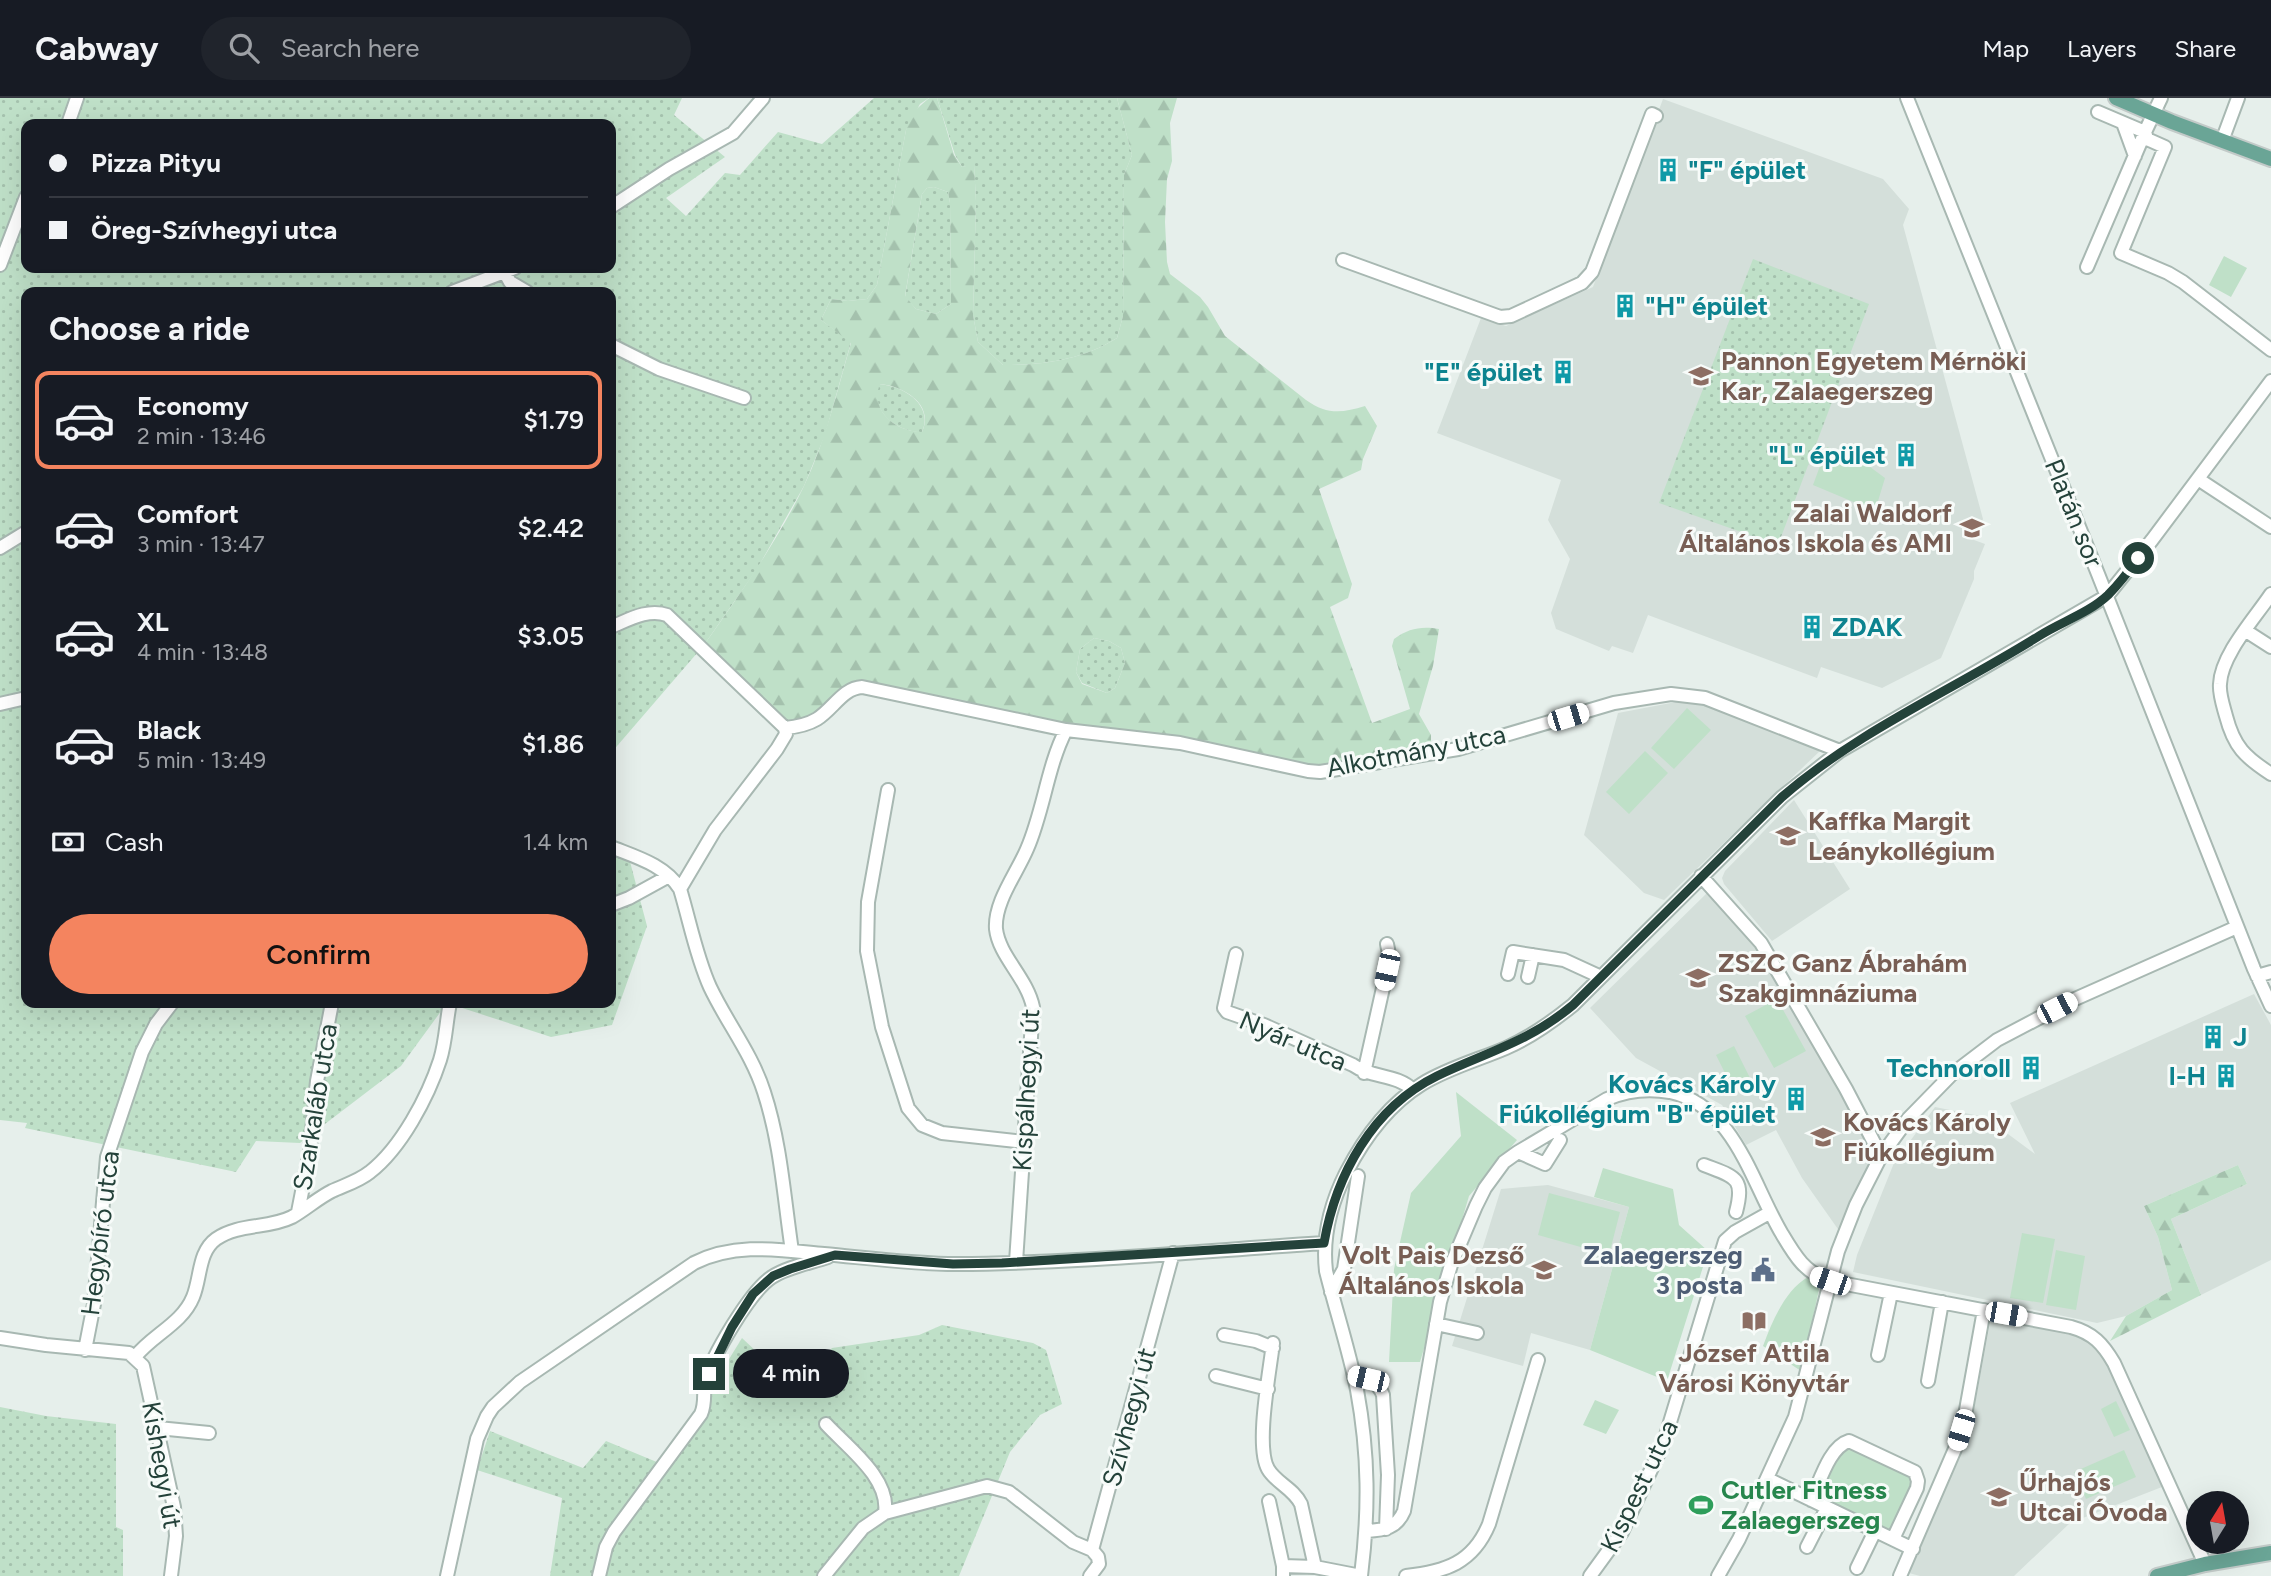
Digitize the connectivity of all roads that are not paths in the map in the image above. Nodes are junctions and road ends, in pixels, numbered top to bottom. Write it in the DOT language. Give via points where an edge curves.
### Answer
graph roads {
  1 [pos="77,98"];
  2 [pos="763,98"];
  3 [pos="1907,98"];
  4 [pos="2116,98"];
  5 [pos="2161,98"];
  6 [pos="2238,98"];
  7 [pos="2098,112"];
  8 [pos="2153,115"];
  9 [pos="1656,116"];
  10 [pos="70,119"];
  11 [pos="2123,123"];
  12 [pos="2145,132"];
  13 [pos="2222,141"];
  14 [pos="2135,156"];
  15 [pos="2271,159"];
  16 [pos="616,204"];
  17 [pos="21,210"];
  18 [pos="1343,260"];
  19 [pos="0,265"];
  20 [pos="2087,267"];
  21 [pos="504,273"];
  22 [pos="510,273"];
  23 [pos="464,287"];
  24 [pos="518,287"];
  25 [pos="616,348"];
  26 [pos="2271,350"];
  27 [pos="2271,381"];
  28 [pos="744,398"];
  29 [pos="2198,479"];
  30 [pos="2271,527"];
  31 [pos="21,535"];
  32 [pos="0,548"];
  33 [pos="2271,594"];
  34 [pos="2107,596"];
  35 [pos="616,625"];
  36 [pos="2246,631"];
  37 [pos="2271,647"];
  38 [pos="21,699"];
  39 [pos="0,704"];
  40 [pos="785,728"];
  41 [pos="1066,730"];
  42 [pos="1840,751"];
  43 [pos="2271,774"];
  44 [pos="888,790"];
  45 [pos="616,850"];
  46 [pos="669,876"];
  47 [pos="1701,876"];
  48 [pos="680,889"];
  49 [pos="616,903"];
  50 [pos="2237,927"];
  51 [pos="1387,944"];
  52 [pos="1236,954"];
  53 [pos="1533,955"];
  54 [pos="2271,972"];
  55 [pos="1508,974"];
  56 [pos="2257,976"];
  57 [pos="1601,977"];
  58 [pos="1528,978"];
  59 [pos="2269,998"];
  60 [pos="168,1008"];
  61 [pos="331,1008"];
  62 [pos="449,1008"];
  63 [pos="1364,1073"];
  64 [pos="1413,1090"];
  65 [pos="1560,1140"];
  66 [pos="1025,1142"];
  67 [pos="1518,1152"];
  68 [pos="1881,1156"];
  69 [pos="1704,1165"];
  70 [pos="1352,1175"];
  71 [pos="1373,1179"];
  72 [pos="298,1212"];
  73 [pos="1736,1212"];
  74 [pos="1769,1213"];
  75 [pos="1324,1243"];
  76 [pos="792,1251"];
  77 [pos="1173,1253"];
  78 [pos="835,1255"];
  79 [pos="1016,1262"];
  80 [pos="1830,1281"];
  81 [pos="1331,1292"];
  82 [pos="1891,1293"];
  83 [pos="1941,1302"];
  84 [pos="1984,1310"];
  85 [pos="1436,1324"];
  86 [pos="1477,1333"];
  87 [pos="1224,1335"];
  88 [pos="0,1338"];
  89 [pos="85,1350"];
  90 [pos="1878,1355"];
  91 [pos="135,1357"];
  92 [pos="1538,1360"];
  93 [pos="1354,1376"];
  94 [pos="1216,1377"];
  95 [pos="1928,1381"];
  96 [pos="1268,1389"];
  97 [pos="826,1424"];
  98 [pos="158,1428"];
  99 [pos="209,1433"];
  100 [pos="1768,1479"];
  101 [pos="1811,1500"];
  102 [pos="1911,1500"];
  103 [pos="1269,1502"];
  104 [pos="1931,1507"];
  105 [pos="1827,1508"];
  106 [pos="885,1513"];
  107 [pos="1386,1529"];
  108 [pos="1367,1531"];
  109 [pos="1875,1531"];
  110 [pos="1892,1539"];
  111 [pos="1807,1547"];
  112 [pos="1913,1549"];
  113 [pos="1092,1550"];
  114 [pos="2271,1553"];
  115 [pos="2205,1564"];
  116 [pos="1315,1567"];
  117 [pos="1857,1568"];
  118 [pos="1283,1571"];
  119 [pos="171,1576"];
  120 [pos="447,1576"];
  121 [pos="599,1576"];
  122 [pos="824,1576"];
  123 [pos="1090,1576"];
  124 [pos="1361,1576"];
  125 [pos="1406,1576"];
  126 [pos="1590,1576"];
  127 [pos="1717,1576"];
  128 [pos="1900,1576"];
  129 [pos="2157,1576"];
  1 -- 10 [label="street"];
  2 -- 16 [label="street" via="733,133"];
  3 -- 34 [label="street, Platán sor"];
  4 -- 8 [label="main road"];
  5 -- 8 [label="street"];
  6 -- 13 [label="street"];
  7 -- 11 [label="street"];
  8 -- 12 [label="street"];
  8 -- 13 [label="main road"];
  9 -- 18 [label="street" via="1652,114 1592,272 1582,283 1511,316 1500,317"];
  11 -- 12 [label="street"];
  11 -- 14 [label="street"];
  12 -- 14 [label="street"];
  12 -- 26 [label="street" via="2147,139 2165,147 2121,253 2175,277"];
  13 -- 15 [label="main road"];
  14 -- 20 [label="street"];
  17 -- 19 [label="street"];
  21 -- 23 [label="street"];
  22 -- 24 [label="street" via="510,282"];
  25 -- 28 [label="street" via="659,369"];
  27 -- 29 [label="street"];
  29 -- 30 [label="street"];
  29 -- 34 [label="street"];
  31 -- 32 [label="street"];
  33 -- 36 [label="street"];
  34 -- 42 [label="street"];
  34 -- 50 [label="street, Platán sor"];
  35 -- 40 [label="street" via="639,615 667,615"];
  36 -- 37 [label="street"];
  36 -- 43 [label="street" via="2224,665 2220,685 2237,746"];
  38 -- 39 [label="street"];
  40 -- 41 [label="street, Alkotmány utca" via="818,718 850,690 862,687"];
  40 -- 48 [label="street" via="777,749 715,830"];
  41 -- 42 [label="street, Alkotmány utca" via="1180,743 1320,772 1458,749 1614,703 1671,694 1704,698"];
  41 -- 66 [label="street, Kispálhegyi út" via="1030,841 996,917 1001,946 1026,985 1033,1007"];
  42 -- 47 [label="street" via="1782,797"];
  44 -- 66 [label="street" via="868,902 867,951 882,1027 908,1108 922,1125 942,1133"];
  45 -- 46 [label="street"];
  46 -- 48 [label="street"];
  46 -- 49 [label="street"];
  47 -- 57 [label="street"];
  47 -- 68 [label="street" via="1761,943"];
  48 -- 76 [label="street" via="703,970 764,1091 783,1178"];
  50 -- 56 [label="street, Platán sor"];
  50 -- 68 [label="street" via="2075,999 1997,1040 1930,1094"];
  51 -- 63 [label="street" via="1387,970"];
  52 -- 63 [label="street, Nyár utca" via="1225,999 1227,1012"];
  53 -- 55 [label="street" via="1513,951"];
  53 -- 57 [label="street" via="1564,960"];
  53 -- 58 [label="street"];
  54 -- 56 [label="street"];
  56 -- 59 [label="street, Platán sor"];
  57 -- 64 [label="street" via="1537,1032"];
  60 -- 89 [label="street, Hegybíró utca" via="142,1052 112,1136"];
  61 -- 72 [label="street, Szarkaláb utca"];
  62 -- 72 [label="street" via="430,1086 390,1153 369,1173"];
  63 -- 64 [label="street, Nyár utca" via="1399,1080"];
  64 -- 70 [label="street" via="1377,1123"];
  65 -- 67 [label="street" via="1545,1164"];
  66 -- 79 [label="street, Kispálhegyi út"];
  67 -- 74 [label="street" via="1620,1094 1647,1090 1676,1094 1706,1108 1728,1132"];
  67 -- 85 [label="street" via="1504,1162 1476,1206 1448,1275"];
  68 -- 80 [label="street" via="1856,1205"];
  69 -- 73 [label="street" via="1735,1179 1741,1190"];
  70 -- 71 [label="street"];
  70 -- 75 [label="street" via="1332,1205"];
  70 -- 81 [label="street" via="1344,1269"];
  72 -- 91 [label="street" via="278,1222 237,1229 211,1243 187,1308"];
  74 -- 80 [label="street" via="1797,1259 1817,1277"];
  74 -- 126 [label="street, Kispest utca" via="1725,1241 1664,1442 1622,1532"];
  75 -- 77 [label="street"];
  75 -- 81 [label="street"];
  76 -- 78 [label="street"];
  76 -- 120 [label="street" via="731,1251 694,1263 520,1382 493,1406 477,1439"];
  77 -- 79 [label="street"];
  77 -- 113 [label="street, Szívhegyi út"];
  78 -- 79 [label="street" via="953,1264"];
  78 -- 121 [label="street" via="773,1276 744,1306 705,1382 701,1414 614,1532"];
  80 -- 82 [label="street"];
  80 -- 100 [label="street" via="1800,1404"];
  81 -- 93 [label="street"];
  82 -- 83 [label="street"];
  82 -- 90 [label="street"];
  83 -- 84 [label="street"];
  83 -- 95 [label="street"];
  84 -- 104 [label="street" via="1966,1410"];
  84 -- 115 [label="street" via="2071,1326 2100,1341"];
  85 -- 86 [label="street"];
  85 -- 107 [label="street" via="1404,1511 1401,1519"];
  87 -- 96 [label="street" via="1273,1346"];
  88 -- 89 [label="street"];
  89 -- 91 [label="street"];
  91 -- 98 [label="street, Kishegyi út" via="146,1373"];
  92 -- 125 [label="street" via="1489,1524 1478,1545 1447,1568"];
  93 -- 107 [label="street" via="1374,1382 1383,1395"];
  93 -- 108 [label="street" via="1367,1464"];
  94 -- 96 [label="street"];
  96 -- 116 [label="street" via="1264,1459 1275,1478 1297,1495"];
  97 -- 106 [label="street" via="873,1474 886,1501"];
  98 -- 99 [label="street"];
  98 -- 119 [label="street, Kishegyi út" via="176,1525"];
  100 -- 101 [label="street"];
  100 -- 127 [label="street"];
  101 -- 102 [label="street" via="1840,1444 1849,1441 1914,1472 1918,1481"];
  101 -- 105 [label="street"];
  102 -- 104 [label="street"];
  102 -- 110 [label="street"];
  103 -- 118 [label="street"];
  104 -- 112 [label="street"];
  105 -- 109 [label="street"];
  105 -- 111 [label="street"];
  106 -- 113 [label="street" via="981,1486 995,1487 1009,1492 1073,1542"];
  106 -- 122 [label="street" via="863,1528"];
  107 -- 108 [label="street"];
  108 -- 124 [label="street"];
  109 -- 110 [label="street"];
  109 -- 117 [label="street"];
  110 -- 112 [label="street"];
  112 -- 128 [label="street"];
  113 -- 123 [label="street, Szívhegyi út" via="1098,1564"];
  114 -- 115 [label="main road"];
  115 -- 129 [label="main road"];
  116 -- 118 [label="street"];
  116 -- 124 [label="street"];
}
